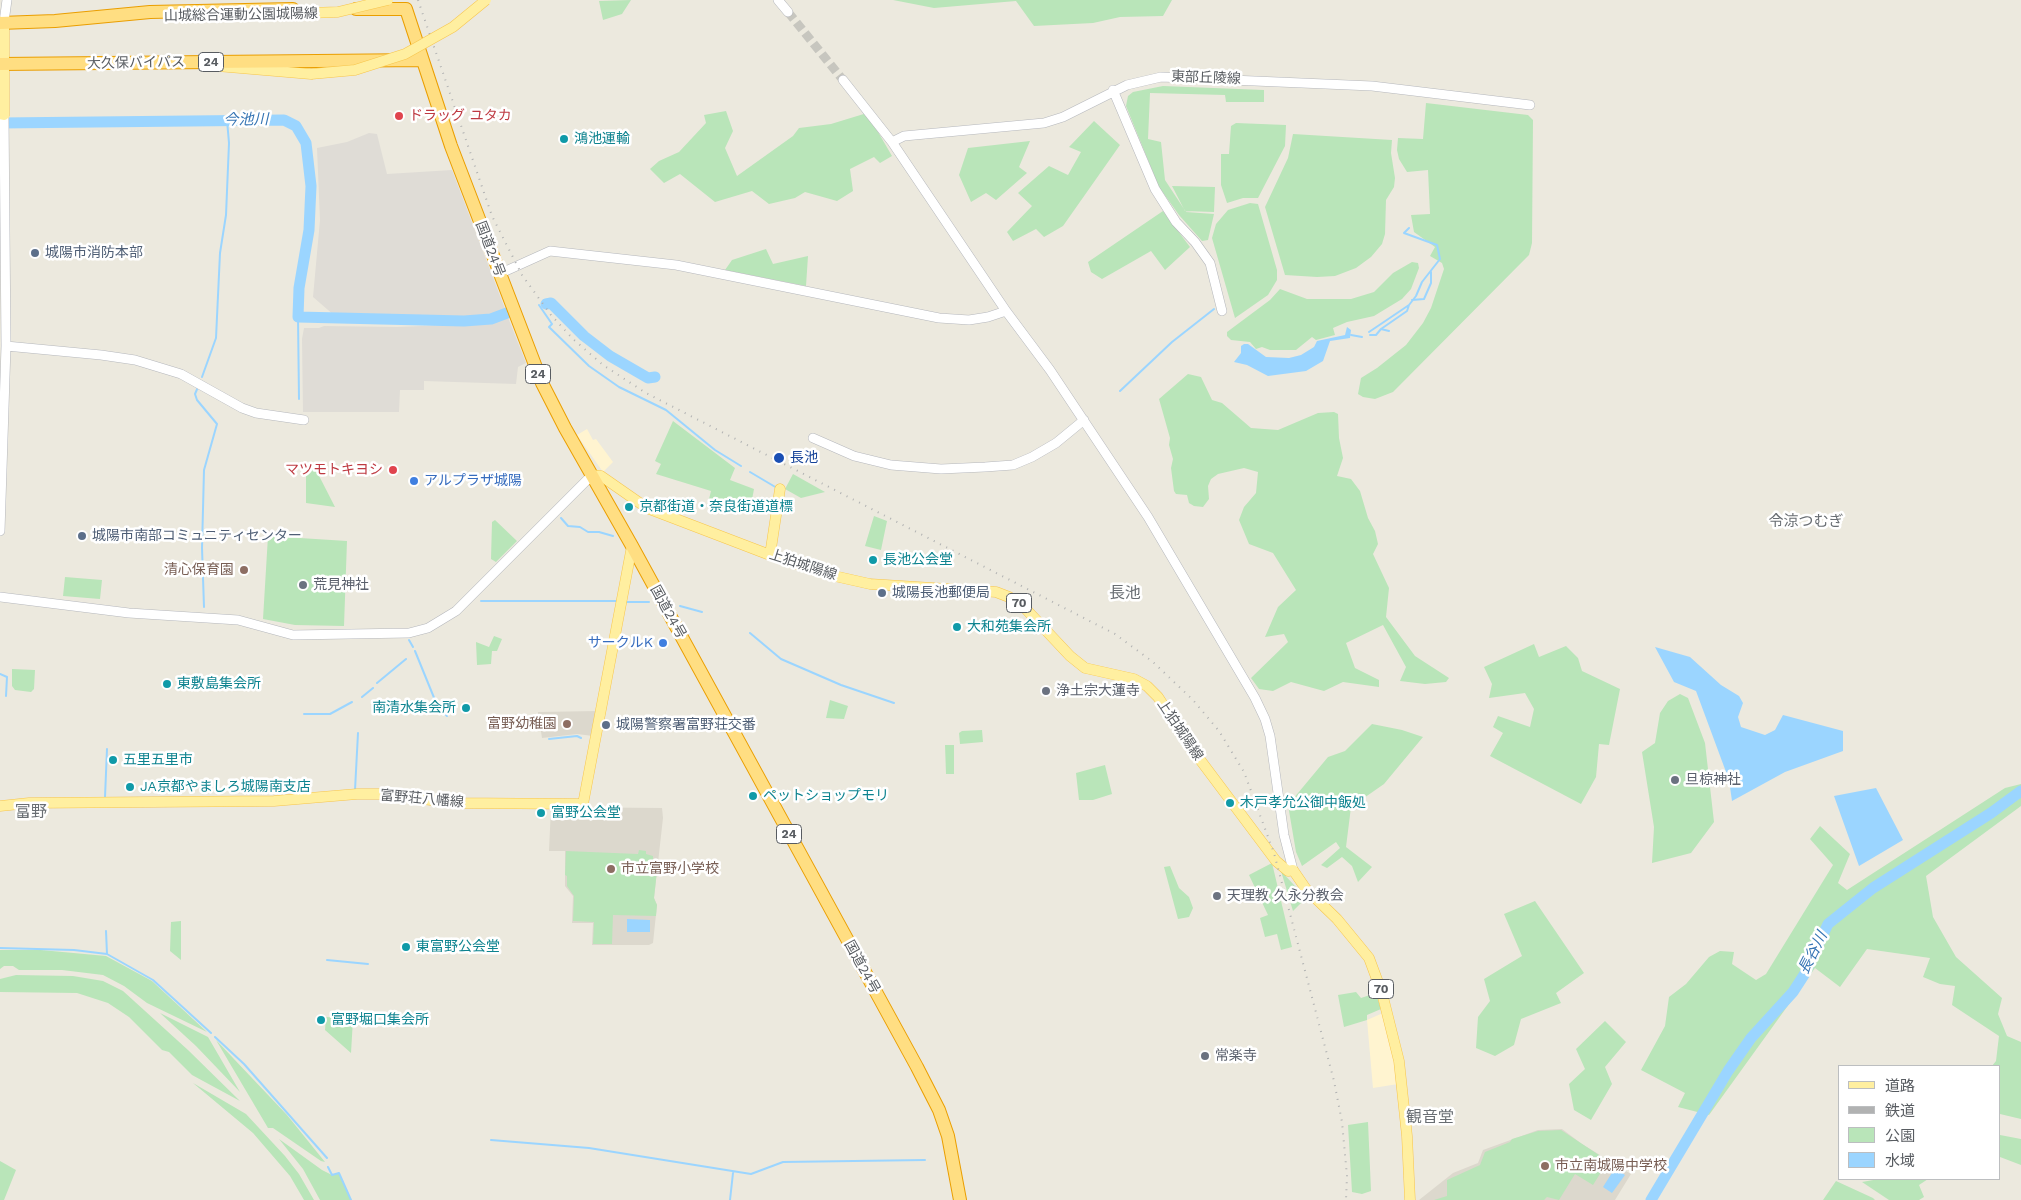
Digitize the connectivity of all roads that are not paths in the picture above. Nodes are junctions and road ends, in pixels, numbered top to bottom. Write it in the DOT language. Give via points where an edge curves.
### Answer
graph roads {
  1 [pos="7,0"];
  2 [pos="381,0"];
  3 [pos="388,0"];
  4 [pos="486,0"];
  5 [pos="778,0"];
  6 [pos="405,4"];
  7 [pos="339,9"];
  8 [pos="788,12"];
  9 [pos="92,17"];
  10 [pos="2,22"];
  11 [pos="422,60"];
  12 [pos="183,62"];
  13 [pos="2,64"];
  14 [pos="843,80"];
  15 [pos="1113,90"];
  16 [pos="1530,105"];
  17 [pos="3,120"];
  18 [pos="892,142"];
  19 [pos="499,274"];
  20 [pos="1222,310"];
  21 [pos="1006,311"];
  22 [pos="6,346"];
  23 [pos="304,420"];
  24 [pos="1084,420"];
  25 [pos="813,438"];
  26 [pos="592,475"];
  27 [pos="780,489"];
  28 [pos="0,530"];
  29 [pos="632,546"];
  30 [pos="770,555"];
  31 [pos="0,597"];
  32 [pos="0,806"];
  33 [pos="1293,870"];
  34 [pos="960,1200"];
  35 [pos="1410,1200"];
  1 -- 10 [label="street"];
  2 -- 7 [label="highway"];
  3 -- 9 [label="main road, 山城総合運動公園城陽線, bridge" via="338,12"];
  4 -- 12 [label="main road, bridge" via="453,27 405,54 355,70 311,74"];
  5 -- 8 [label="street"];
  6 -- 7 [label="highway, 24"];
  6 -- 11 [label="highway, 国道24号 / 24"];
  7 -- 9 [label="highway, 24" via="150,12"];
  9 -- 10 [label="highway, 24"];
  10 -- 13 [label="main road"];
  11 -- 12 [label="highway, 大久保バイパス / 24"];
  11 -- 19 [label="highway, 国道24号 / 24"];
  12 -- 13 [label="highway, 大久保バイパス / 24"];
  13 -- 17 [label="main road"];
  14 -- 18 [label="street"];
  15 -- 16 [label="street, 東部丘陵線" via="1161,77 1284,80 1372,86"];
  15 -- 18 [label="street, 東部丘陵線" via="1063,117 1044,123 904,136"];
  15 -- 20 [label="street" via="1155,189 1176,222 1210,263"];
  17 -- 22 [label="street"];
  18 -- 21 [label="street"];
  19 -- 21 [label="street" via="550,251 674,264 939,318 979,318"];
  19 -- 26 [label="highway, 国道24号 / 24" via="542,383"];
  21 -- 24 [label="street"];
  22 -- 23 [label="street" via="135,360 181,374 249,410 266,416"];
  22 -- 28 [label="street"];
  24 -- 25 [label="street" via="1032,458 1012,465 976,468 941,469 891,464 854,456"];
  24 -- 33 [label="street" via="1173,556 1265,719"];
  26 -- 29 [label="highway, 国道24号 / 24"];
  26 -- 30 [label="main road, 上狛城陽線 / 70" via="601,476 647,508"];
  26 -- 31 [label="street" via="456,611 428,628 409,633 293,635 238,620 129,613"];
  27 -- 30 [label="main road"];
  29 -- 32 [label="main road, 富野荘八幡線" via="583,804 454,803 357,794 274,801"];
  29 -- 34 [label="highway, 国道24号 / 24" via="939,1110 948,1136"];
  30 -- 33 [label="main road, 上狛城陽線 / 70" via="853,581 996,592 1009,597 1023,606 1070,656 1086,668 1134,679 1147,686 1276,862"];
  33 -- 35 [label="main road, 上狛城陽線 / 70" via="1306,889 1357,941 1369,958 1382,993 1400,1070"];
}
